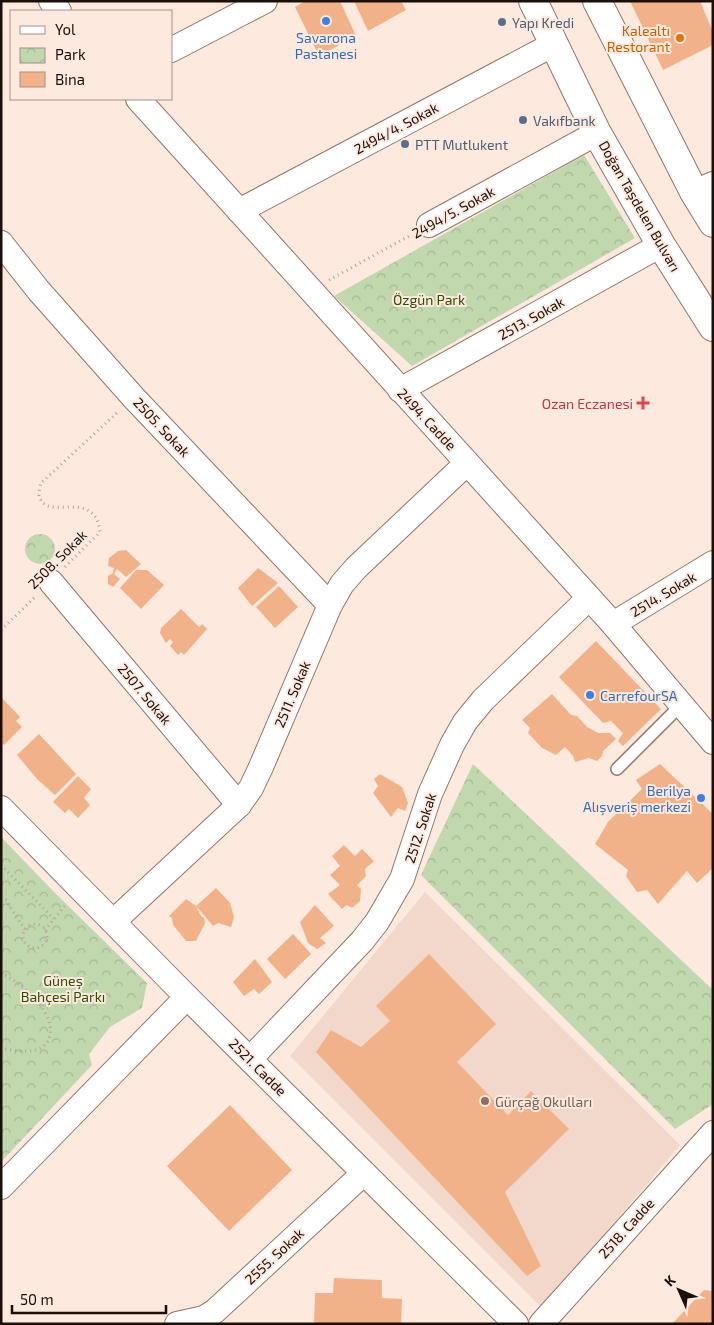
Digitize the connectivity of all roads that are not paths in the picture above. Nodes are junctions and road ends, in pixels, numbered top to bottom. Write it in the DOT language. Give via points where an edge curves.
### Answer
graph roads {
  1 [pos="265,1"];
  2 [pos="533,1"];
  3 [pos="596,1"];
  4 [pos="554,44"];
  5 [pos="172,49"];
  6 [pos="139,100"];
  7 [pos="597,133"];
  8 [pos="704,188"];
  9 [pos="238,211"];
  10 [pos="713,223"];
  11 [pos="429,225"];
  12 [pos="1,243"];
  13 [pos="661,245"];
  14 [pos="713,327"];
  15 [pos="400,390"];
  16 [pos="467,463"];
  17 [pos="713,563"];
  18 [pos="51,582"];
  19 [pos="589,598"];
  20 [pos="330,605"];
  21 [pos="613,624"];
  22 [pos="681,705"];
  23 [pos="713,742"];
  24 [pos="617,769"];
  25 [pos="239,805"];
  26 [pos="1,808"];
  27 [pos="114,921"];
  28 [pos="187,997"];
  29 [pos="250,1059"];
  30 [pos="713,1133"];
  31 [pos="364,1172"];
  32 [pos="1,1187"];
  33 [pos="177,1324"];
  34 [pos="516,1324"];
  35 [pos="541,1324"];
  1 -- 5 [label="street"];
  2 -- 4 [label="main road, Doğan Taşdelen Bulvarı"];
  3 -- 8 [label="main road"];
  4 -- 7 [label="main road, Doğan Taşdelen Bulvarı"];
  4 -- 9 [label="street, 2494/4. Sokak"];
  6 -- 9 [label="street, 2494. Cadde"];
  7 -- 11 [label="street, 2494/5. Sokak"];
  7 -- 13 [label="main road, Doğan Taşdelen Bulvarı"];
  8 -- 10 [label="main road"];
  9 -- 15 [label="street, 2494. Cadde"];
  12 -- 20 [label="street, 2505. Sokak" via="134,398"];
  13 -- 14 [label="main road, Doğan Taşdelen Bulvarı"];
  13 -- 15 [label="street, 2513. Sokak"];
  15 -- 16 [label="street, 2494. Cadde"];
  16 -- 19 [label="street, 2494. Cadde"];
  16 -- 20 [label="street, 2511. Sokak" via="356,568"];
  17 -- 21 [label="street, 2514. Sokak"];
  18 -- 25 [label="street, 2507. Sokak"];
  19 -- 21 [label="street, 2494. Cadde"];
  19 -- 29 [label="street, 2512. Sokak" via="465,722 430,794 402,879 377,922"];
  20 -- 25 [label="street, 2511. Sokak" via="261,767"];
  21 -- 22 [label="street, 2494. Cadde"];
  22 -- 23 [label="street, 2494. Cadde"];
  22 -- 24 [label="lane"];
  25 -- 27 [label="street, 2511. Sokak"];
  26 -- 27 [label="street, 2521. Cadde"];
  27 -- 28 [label="street, 2521. Cadde"];
  28 -- 29 [label="street, 2521. Cadde"];
  28 -- 32 [label="street"];
  29 -- 31 [label="street, 2521. Cadde"];
  30 -- 35 [label="street, 2518. Cadde"];
  31 -- 33 [label="street, 2555. Sokak" via="210,1315"];
  31 -- 34 [label="street, 2521. Cadde"];
}
